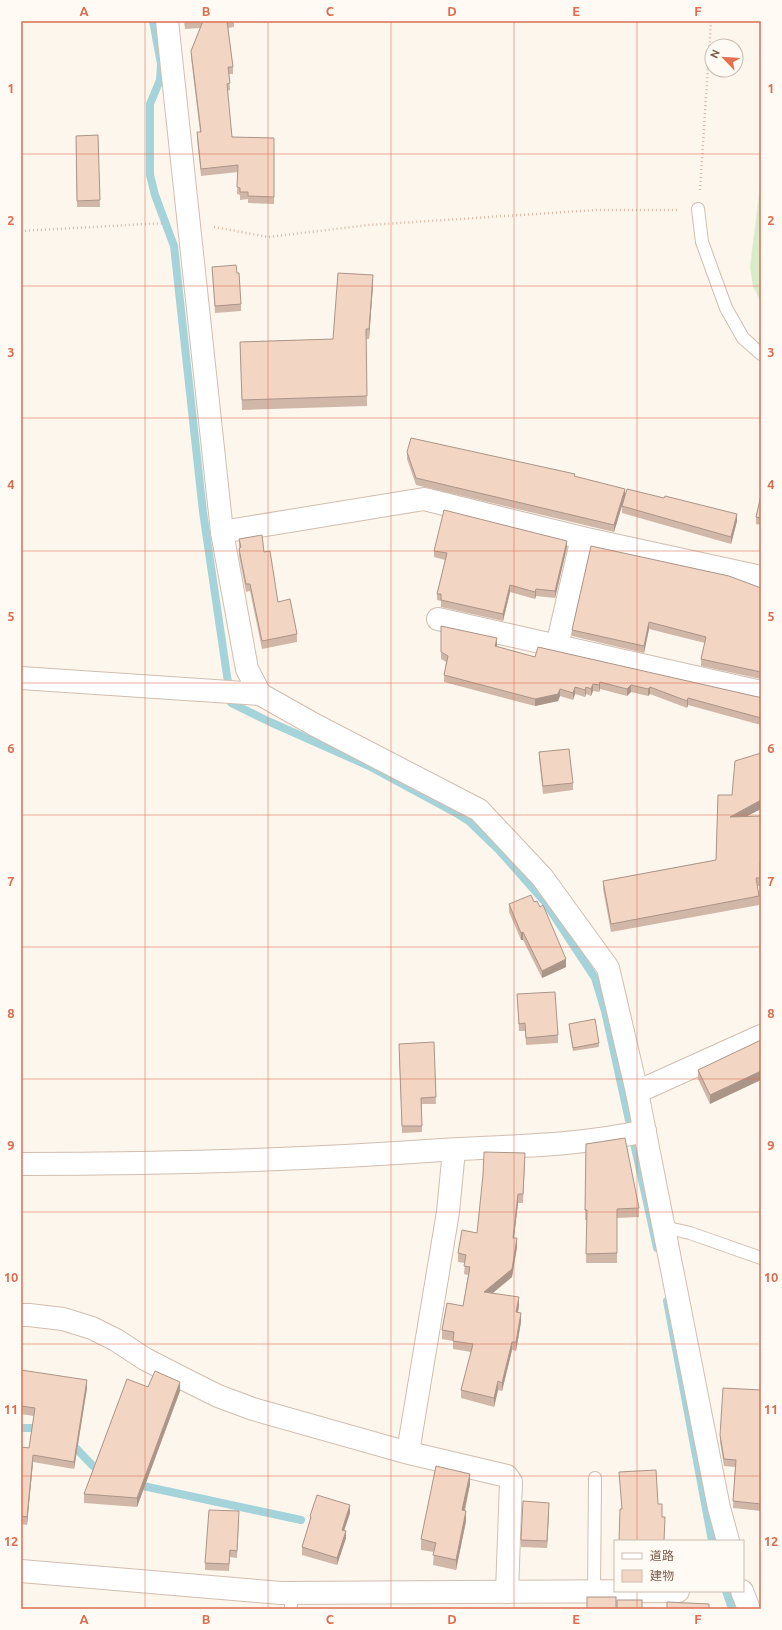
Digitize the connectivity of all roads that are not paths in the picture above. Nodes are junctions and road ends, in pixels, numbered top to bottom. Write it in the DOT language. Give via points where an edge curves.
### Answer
graph roads {
  1 [pos="167,21"];
  2 [pos="698,210"];
  3 [pos="761,354"];
  4 [pos="222,532"];
  5 [pos="582,538"];
  6 [pos="761,577"];
  7 [pos="438,619"];
  8 [pos="557,646"];
  9 [pos="21,678"];
  10 [pos="761,692"];
  11 [pos="260,694"];
  12 [pos="761,1036"];
  13 [pos="637,1092"];
  14 [pos="635,1133"];
  15 [pos="454,1150"];
  16 [pos="21,1164"];
  17 [pos="664,1227"];
  18 [pos="761,1258"];
  19 [pos="21,1315"];
  20 [pos="408,1452"];
  21 [pos="595,1478"];
  22 [pos="728,1540"];
  23 [pos="21,1571"];
  24 [pos="744,1591"];
  25 [pos="507,1592"];
  26 [pos="594,1592"];
  27 [pos="614,1592"];
  28 [pos="743,1592"];
  29 [pos="761,1592"];
  30 [pos="291,1601"];
  31 [pos="749,1609"];
  1 -- 4 [label="street"];
  2 -- 3 [label="lane" via="702,242 726,308 743,338"];
  4 -- 5 [label="street" via="424,500"];
  4 -- 11 [label="street" via="247,669"];
  5 -- 6 [label="street"];
  5 -- 8 [label="street"];
  7 -- 8 [label="street"];
  8 -- 10 [label="street"];
  9 -- 11 [label="street"];
  11 -- 13 [label="street" via="479,810 542,877 608,968"];
  12 -- 13 [label="street"];
  13 -- 14 [label="street"];
  14 -- 15 [label="street" via="607,1139"];
  14 -- 17 [label="street"];
  15 -- 16 [label="street" via="333,1158"];
  15 -- 20 [label="street" via="448,1212"];
  17 -- 18 [label="lane" via="690,1233"];
  17 -- 22 [label="street" via="717,1500"];
  19 -- 20 [label="street" via="62,1320 92,1328 145,1359 218,1396 253,1409"];
  20 -- 25 [label="street" via="507,1476 511,1482"];
  21 -- 26 [label="lane"];
  23 -- 30 [label="street"];
  24 -- 29 [label="street"];
  25 -- 26 [label="street"];
  25 -- 30 [label="street"];
  26 -- 27 [label="street"];
  28 -- 31 [label="street"];
}
